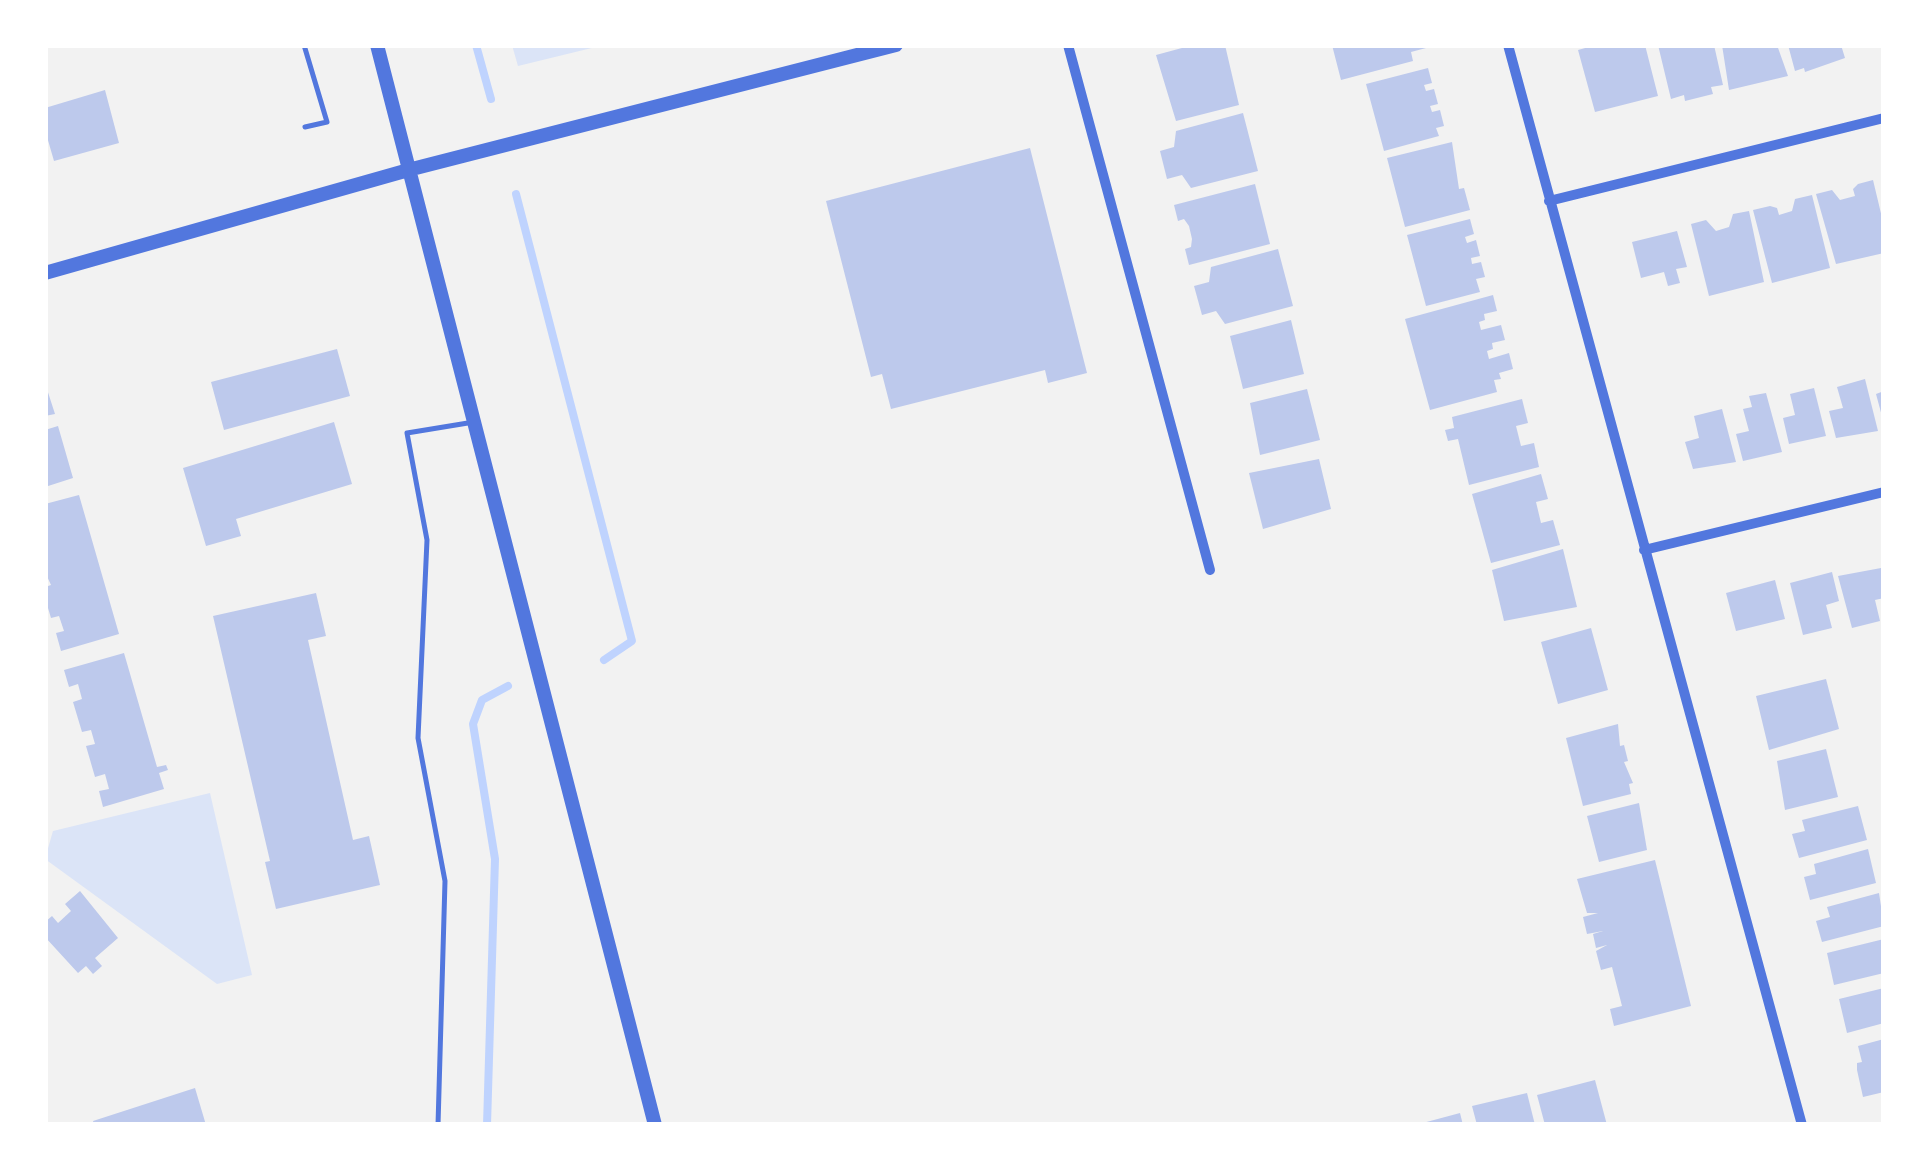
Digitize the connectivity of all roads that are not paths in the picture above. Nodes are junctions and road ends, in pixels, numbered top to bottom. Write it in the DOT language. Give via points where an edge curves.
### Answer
graph roads {
  1 [pos="304,45"];
  2 [pos="377,45"];
  3 [pos="896,45"];
  4 [pos="1068,45"];
  5 [pos="1508,45"];
  6 [pos="1884,118"];
  7 [pos="306,127"];
  8 [pos="412,169"];
  9 [pos="1549,201"];
  10 [pos="45,273"];
  11 [pos="477,422"];
  12 [pos="1884,492"];
  13 [pos="1644,550"];
  14 [pos="1210,570"];
  15 [pos="438,1125"];
  16 [pos="656,1125"];
  17 [pos="1802,1125"];
  1 -- 7 [label="lane" via="326,122"];
  2 -- 8 [label="street"];
  3 -- 8 [label="street"];
  4 -- 14 [label="street"];
  5 -- 9 [label="street"];
  6 -- 9 [label="street"];
  8 -- 10 [label="street"];
  8 -- 11 [label="street"];
  9 -- 13 [label="street"];
  11 -- 15 [label="lane" via="407,433 426,540 418,738 445,881"];
  11 -- 16 [label="street"];
  12 -- 13 [label="street"];
  13 -- 17 [label="street"];
}
